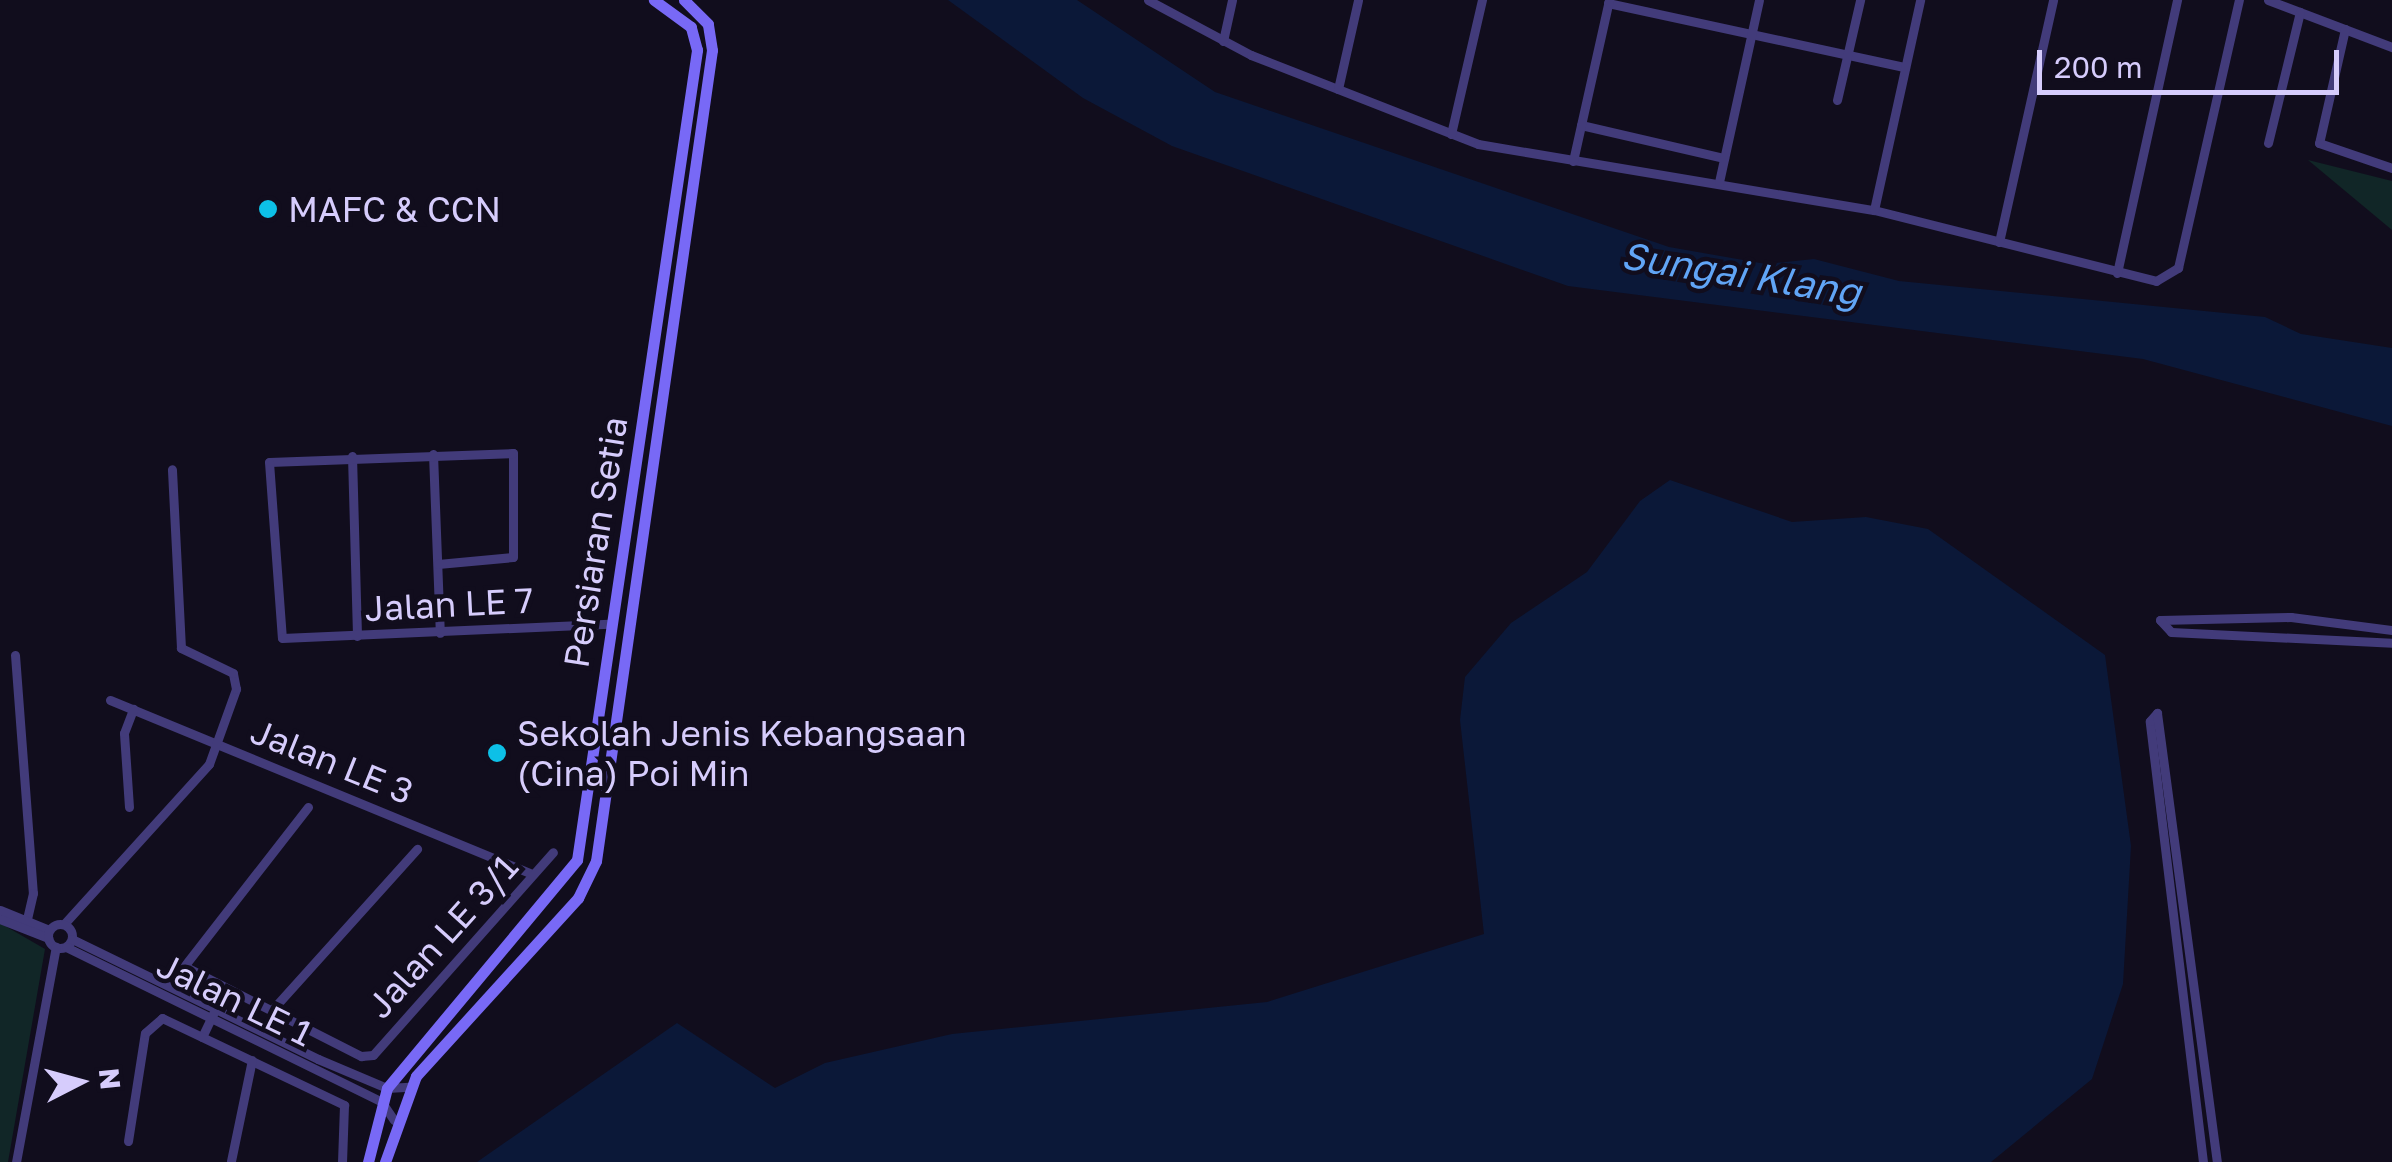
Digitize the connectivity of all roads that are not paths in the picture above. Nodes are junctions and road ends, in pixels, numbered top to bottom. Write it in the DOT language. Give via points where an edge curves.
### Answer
graph roads {
  1 [pos="654,0"];
  2 [pos="684,0"];
  3 [pos="1148,0"];
  4 [pos="1232,0"];
  5 [pos="1358,0"];
  6 [pos="1482,0"];
  7 [pos="1760,0"];
  8 [pos="1860,0"];
  9 [pos="1920,0"];
  10 [pos="2052,0"];
  11 [pos="2178,0"];
  12 [pos="2239,0"];
  13 [pos="2268,0"];
  14 [pos="1608,1"];
  15 [pos="2300,12"];
  16 [pos="2344,29"];
  17 [pos="710,30"];
  18 [pos="1752,33"];
  19 [pos="694,34"];
  20 [pos="1223,40"];
  21 [pos="2392,47"];
  22 [pos="1847,56"];
  23 [pos="1905,67"];
  24 [pos="1338,89"];
  25 [pos="1837,100"];
  26 [pos="1581,125"];
  27 [pos="1451,134"];
  28 [pos="2268,142"];
  29 [pos="1724,158"];
  30 [pos="1573,161"];
  31 [pos="2392,168"];
  32 [pos="1719,182"];
  33 [pos="1874,210"];
  34 [pos="1999,242"];
  35 [pos="2117,273"];
  36 [pos="433,454"];
  37 [pos="352,456"];
  38 [pos="172,469"];
  39 [pos="438,564"];
  40 [pos="609,624"];
  41 [pos="633,626"];
  42 [pos="2392,630"];
  43 [pos="440,634"];
  44 [pos="357,636"];
  45 [pos="2392,643"];
  46 [pos="15,655"];
  47 [pos="110,700"];
  48 [pos="133,709"];
  49 [pos="217,743"];
  50 [pos="129,807"];
  51 [pos="308,807"];
  52 [pos="417,849"];
  53 [pos="552,852"];
  54 [pos="533,874"];
  55 [pos="0,910"];
  56 [pos="0,919"];
  57 [pos="26,924"];
  58 [pos="64,924"];
  59 [pos="49,934"];
  60 [pos="64,944"];
  61 [pos="224,989"];
  62 [pos="272,1010"];
  63 [pos="213,1014"];
  64 [pos="202,1037"];
  65 [pos="252,1060"];
  66 [pos="410,1087"];
  67 [pos="387,1088"];
  68 [pos="381,1101"];
  69 [pos="394,1120"];
  70 [pos="128,1141"];
  71 [pos="16,1162"];
  72 [pos="232,1162"];
  73 [pos="342,1162"];
  74 [pos="368,1162"];
  75 [pos="385,1162"];
  76 [pos="2203,1162"];
  77 [pos="2217,1162"];
  1 -- 19 [label="street"];
  2 -- 17 [label="street"];
  3 -- 20 [label="street"];
  4 -- 20 [label="street"];
  5 -- 24 [label="street"];
  6 -- 27 [label="street"];
  7 -- 18 [label="street"];
  8 -- 22 [label="street"];
  9 -- 23 [label="street"];
  10 -- 34 [label="street"];
  11 -- 35 [label="street"];
  12 -- 35 [label="street" via="2178,268 2156,280"];
  13 -- 15 [label="street"];
  14 -- 18 [label="street"];
  14 -- 26 [label="street"];
  15 -- 16 [label="street"];
  15 -- 28 [label="street"];
  16 -- 21 [label="street"];
  16 -- 31 [label="street" via="2319,143"];
  17 -- 19 [label="street"];
  17 -- 41 [label="street, Persiaran Setia"];
  18 -- 22 [label="street"];
  18 -- 29 [label="street"];
  19 -- 40 [label="street, Persiaran Setia"];
  20 -- 24 [label="street"];
  22 -- 23 [label="street"];
  22 -- 25 [label="street"];
  23 -- 33 [label="street"];
  24 -- 27 [label="street"];
  26 -- 29 [label="street"];
  26 -- 30 [label="street"];
  27 -- 30 [label="street"];
  29 -- 32 [label="street"];
  30 -- 32 [label="street"];
  32 -- 33 [label="street"];
  33 -- 34 [label="street"];
  34 -- 35 [label="street"];
  36 -- 37 [label="street"];
  36 -- 39 [label="street"];
  36 -- 39 [label="street" via="515,455 513,557"];
  37 -- 44 [label="street"];
  37 -- 44 [label="street, Jalan LE 7" via="270,462 276,631 292,640"];
  38 -- 49 [label="street" via="181,648 238,680"];
  39 -- 43 [label="street"];
  40 -- 41 [label="street"];
  40 -- 43 [label="street, Jalan LE 7"];
  40 -- 67 [label="street, Persiaran Setia" via="577,860"];
  41 -- 66 [label="street, Persiaran Setia" via="592,874"];
  42 -- 45 [label="street" via="2291,617 2160,620 2171,632"];
  43 -- 44 [label="street, Jalan LE 7"];
  46 -- 57 [label="street"];
  47 -- 48 [label="street, Jalan LE 3"];
  48 -- 49 [label="street, Jalan LE 3"];
  48 -- 50 [label="street" via="124,734"];
  49 -- 54 [label="street, Jalan LE 3"];
  49 -- 58 [label="street"];
  51 -- 61 [label="street" via="184,955 187,971"];
  52 -- 62 [label="street"];
  53 -- 54 [label="street, Jalan LE 3/1"];
  54 -- 62 [label="street, Jalan LE 3/1" via="372,1056"];
  55 -- 57 [label="street"];
  56 -- 57 [label="street"];
  57 -- 59 [label="street"];
  58 -- 59 [label="street"];
  58 -- 60 [label="street"];
  59 -- 60 [label="street"];
  60 -- 63 [label="street, Jalan LE 1"];
  60 -- 71 [label="street"];
  61 -- 62 [label="street"];
  61 -- 63 [label="street"];
  63 -- 64 [label="street"];
  63 -- 67 [label="street, Jalan LE 1"];
  63 -- 68 [label="street, Jalan LE 1"];
  64 -- 65 [label="street"];
  64 -- 70 [label="street" via="162,1018 146,1033"];
  65 -- 72 [label="street"];
  65 -- 73 [label="street" via="344,1104"];
  66 -- 67 [label="street"];
  66 -- 69 [label="street, Persiaran Setia"];
  67 -- 68 [label="street, Persiaran Setia"];
  68 -- 69 [label="street"];
  68 -- 74 [label="street, Persiaran Setia"];
  69 -- 75 [label="street, Persiaran Setia"];
  76 -- 77 [label="street" via="2150,722 2157,713"];
}
